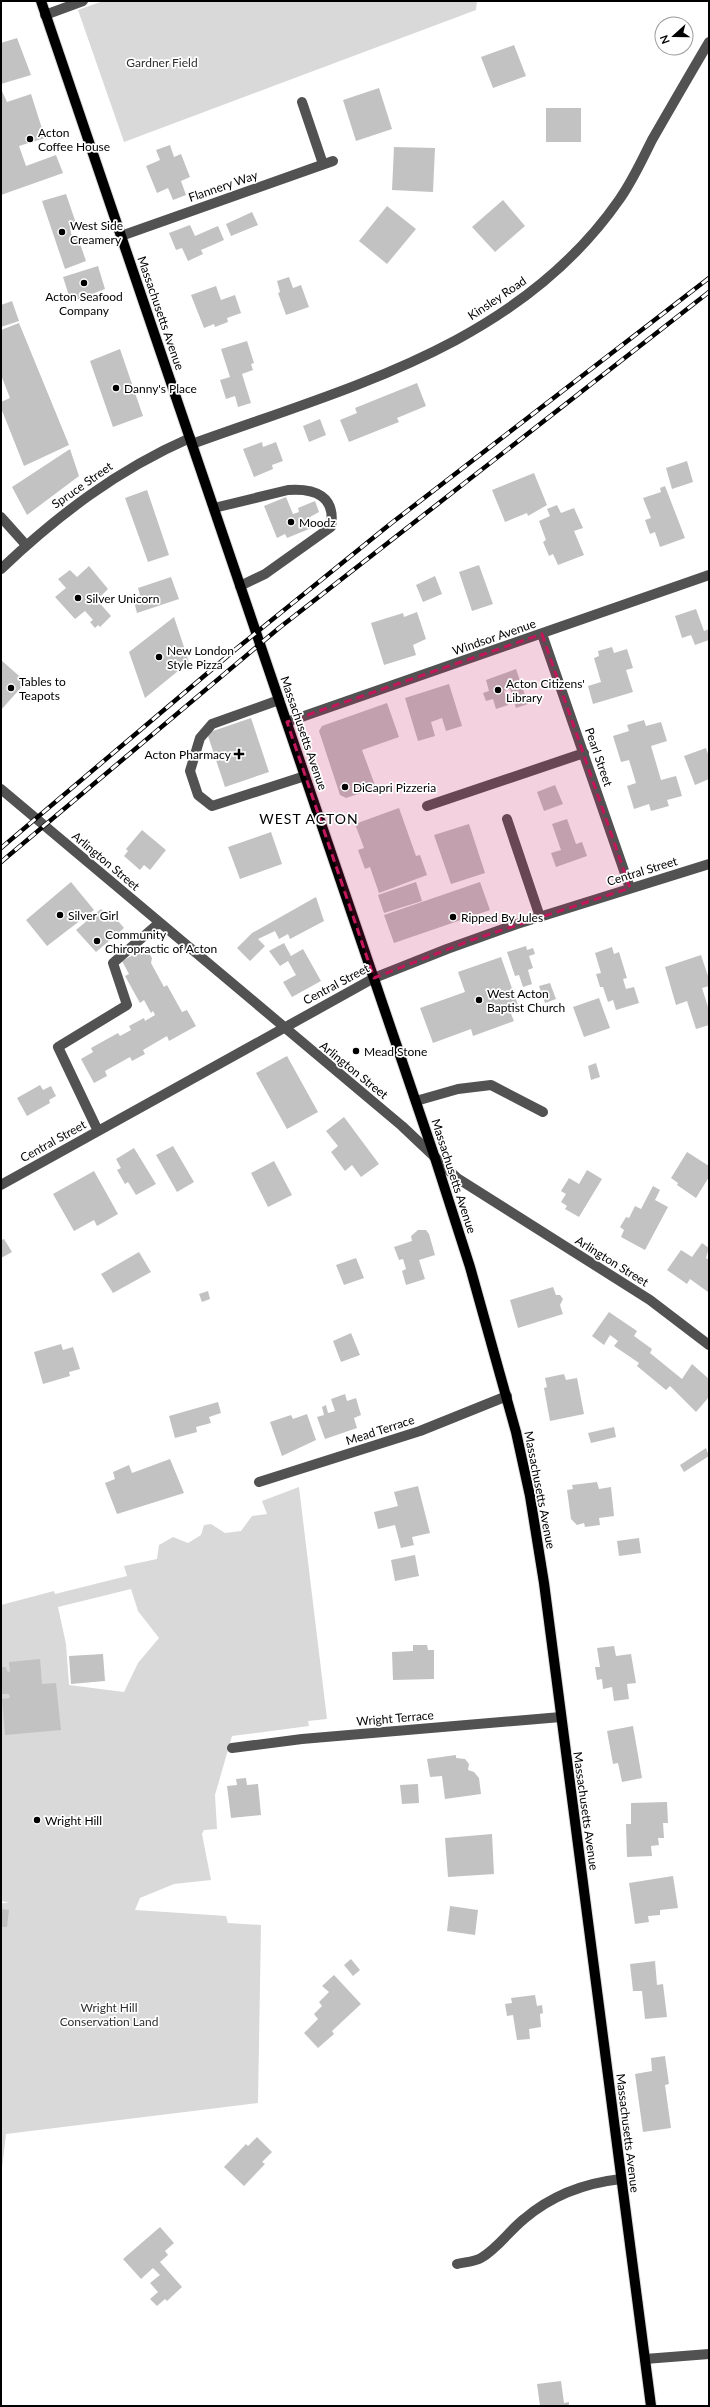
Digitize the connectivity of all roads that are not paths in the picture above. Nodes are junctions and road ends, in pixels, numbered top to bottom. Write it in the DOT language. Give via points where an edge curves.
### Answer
graph roads {
  1 [pos="40,1"];
  2 [pos="83,1"];
  3 [pos="45,15"];
  4 [pos="709,42"];
  5 [pos="302,102"];
  6 [pos="121,236"];
  7 [pos="191,441"];
  8 [pos="214,508"];
  9 [pos="1,517"];
  10 [pos="26,545"];
  11 [pos="1,569"];
  12 [pos="709,576"];
  13 [pos="240,586"];
  14 [pos="542,634"];
  15 [pos="279,700"];
  16 [pos="286,722"];
  17 [pos="584,753"];
  18 [pos="305,776"];
  19 [pos="1,789"];
  20 [pos="427,806"];
  21 [pos="507,819"];
  22 [pos="709,864"];
  23 [pos="630,888"];
  24 [pos="540,916"];
  25 [pos="159,923"];
  26 [pos="374,978"];
  27 [pos="283,1028"];
  28 [pos="416,1101"];
  29 [pos="543,1112"];
  30 [pos="98,1131"];
  31 [pos="435,1158"];
  32 [pos="1,1185"];
  33 [pos="709,1345"];
  34 [pos="507,1396"];
  35 [pos="259,1482"];
  36 [pos="561,1717"];
  37 [pos="232,1748"];
  38 [pos="621,2179"];
  39 [pos="457,2264"];
  40 [pos="709,2354"];
  41 [pos="644,2359"];
  42 [pos="651,2406"];
  1 -- 3 [label="main road, Massachusetts Avenue"];
  2 -- 3 [label="street"];
  3 -- 6 [label="main road, Massachusetts Avenue"];
  4 -- 7 [label="street, Kinsley Road" via="620,199 587,241 557,272 491,319 419,360"];
  5 -- 6 [label="street, Flannery Way" via="328,162"];
  6 -- 7 [label="main road, Massachusetts Avenue"];
  7 -- 8 [label="main road, Massachusetts Avenue"];
  7 -- 10 [label="street, Spruce Street" via="156,453 106,482 76,503"];
  8 -- 13 [label="main road, Massachusetts Avenue"];
  8 -- 13 [label="street" via="297,489 323,495 327,499 331,527 266,574"];
  9 -- 10 [label="street"];
  10 -- 11 [label="street, Spruce Street"];
  12 -- 14 [label="street, Windsor Avenue"];
  13 -- 15 [label="main road, Massachusetts Avenue"];
  14 -- 16 [label="street, Windsor Avenue"];
  14 -- 17 [label="street, Pearl Street"];
  15 -- 16 [label="main road, Massachusetts Avenue"];
  15 -- 18 [label="street" via="212,724 200,738 190,771 198,795 212,806"];
  16 -- 18 [label="main road, Massachusetts Avenue"];
  17 -- 20 [label="street"];
  17 -- 23 [label="street, Pearl Street"];
  18 -- 26 [label="main road, Massachusetts Avenue"];
  19 -- 25 [label="street, Arlington Street"];
  21 -- 24 [label="street"];
  22 -- 23 [label="street, Central Street"];
  23 -- 24 [label="street, Central Street"];
  24 -- 26 [label="street, Central Street" via="440,951"];
  25 -- 27 [label="street, Arlington Street"];
  25 -- 30 [label="street" via="113,962 127,1005 58,1047"];
  26 -- 27 [label="street, Central Street"];
  26 -- 28 [label="main road, Massachusetts Avenue"];
  27 -- 30 [label="street, Central Street"];
  27 -- 31 [label="street, Arlington Street" via="402,1126"];
  28 -- 29 [label="street" via="458,1089 491,1085"];
  28 -- 31 [label="main road, Massachusetts Avenue"];
  30 -- 32 [label="street, Central Street"];
  31 -- 33 [label="street, Arlington Street" via="465,1183 662,1308"];
  31 -- 34 [label="main road, Massachusetts Avenue"];
  34 -- 35 [label="street, Mead Terrace" via="420,1431"];
  34 -- 36 [label="main road, Massachusetts Avenue" via="530,1496"];
  36 -- 37 [label="street, Wright Terrace"];
  36 -- 38 [label="main road, Massachusetts Avenue"];
  38 -- 39 [label="street" via="592,2182 558,2195 524,2218 480,2258"];
  38 -- 41 [label="main road, Massachusetts Avenue"];
  40 -- 41 [label="street"];
  41 -- 42 [label="main road, Massachusetts Avenue"];
}
